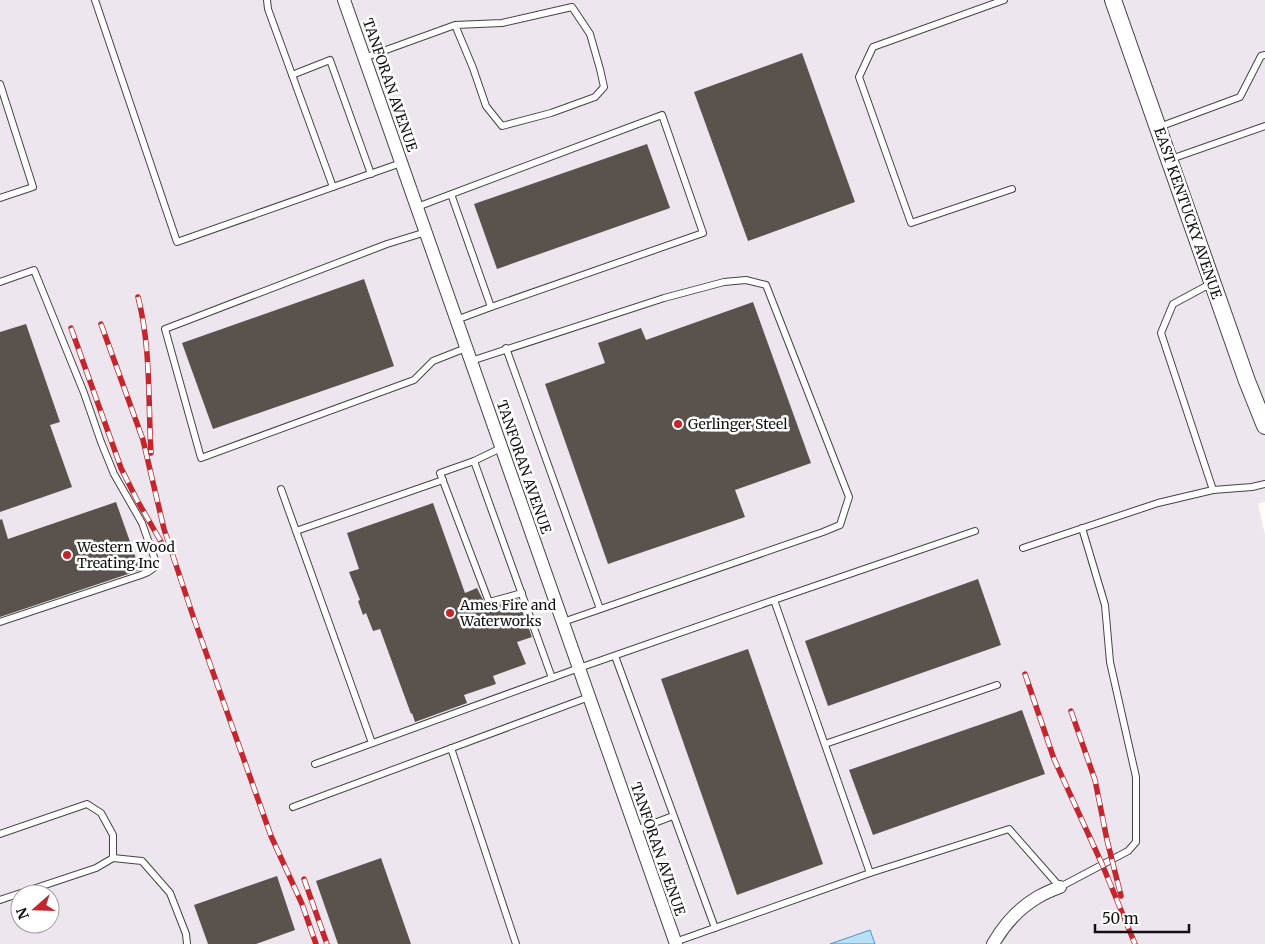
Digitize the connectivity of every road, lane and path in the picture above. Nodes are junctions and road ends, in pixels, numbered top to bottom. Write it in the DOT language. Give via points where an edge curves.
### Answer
graph roads {
  1 [pos="95,0"];
  2 [pos="267,0"];
  3 [pos="344,0"];
  4 [pos="1004,0"];
  5 [pos="1113,0"];
  6 [pos="455,25"];
  7 [pos="1265,55"];
  8 [pos="364,58"];
  9 [pos="292,74"];
  10 [pos="0,84"];
  11 [pos="1265,126"];
  12 [pos="1158,127"];
  13 [pos="1170,160"];
  14 [pos="401,164"];
  15 [pos="371,174"];
  16 [pos="333,187"];
  17 [pos="1012,189"];
  18 [pos="451,194"];
  19 [pos="0,198"];
  20 [pos="417,207"];
  21 [pos="426,232"];
  22 [pos="0,282"];
  23 [pos="1213,283"];
  24 [pos="491,307"];
  25 [pos="456,320"];
  26 [pos="466,348"];
  27 [pos="506,348"];
  28 [pos="470,361"];
  29 [pos="1265,426"];
  30 [pos="501,448"];
  31 [pos="474,461"];
  32 [pos="443,480"];
  33 [pos="1265,484"];
  34 [pos="281,489"];
  35 [pos="1214,490"];
  36 [pos="1082,528"];
  37 [pos="296,531"];
  38 [pos="975,531"];
  39 [pos="1023,548"];
  40 [pos="522,593"];
  41 [pos="774,600"];
  42 [pos="600,609"];
  43 [pos="0,622"];
  44 [pos="563,622"];
  45 [pos="615,656"];
  46 [pos="579,668"];
  47 [pos="552,678"];
  48 [pos="997,685"];
  49 [pos="589,697"];
  50 [pos="372,744"];
  51 [pos="825,744"];
  52 [pos="451,748"];
  53 [pos="316,764"];
  54 [pos="293,807"];
  55 [pos="673,816"];
  56 [pos="636,830"];
  57 [pos="0,834"];
  58 [pos="113,858"];
  59 [pos="870,873"];
  60 [pos="1060,887"];
  61 [pos="0,900"];
  62 [pos="715,928"];
  63 [pos="676,943"];
  64 [pos="187,944"];
  65 [pos="516,944"];
  66 [pos="993,944"];
  1 -- 16 [label="lane" via="177,242"];
  2 -- 9 [label="lane"];
  3 -- 8 [label="street, TANFORAN AVENUE"];
  4 -- 17 [label="lane" via="873,47 859,77 911,223"];
  5 -- 12 [label="street, EAST KENTUCKY AVENUE"];
  6 -- 6 [label="lane" via="502,23 572,7 590,34 604,87 595,97 502,126 486,106"];
  6 -- 8 [label="lane"];
  7 -- 12 [label="lane" via="1261,56 1240,97"];
  8 -- 14 [label="street, TANFORAN AVENUE"];
  9 -- 15 [label="lane" via="330,60"];
  9 -- 16 [label="lane"];
  10 -- 19 [label="lane" via="33,187"];
  11 -- 13 [label="lane"];
  12 -- 13 [label="street, EAST KENTUCKY AVENUE"];
  13 -- 23 [label="street, EAST KENTUCKY AVENUE"];
  14 -- 15 [label="lane"];
  14 -- 20 [label="street, TANFORAN AVENUE"];
  15 -- 16 [label="lane"];
  18 -- 20 [label="lane"];
  18 -- 24 [label="lane"];
  18 -- 24 [label="lane" via="662,115 703,233"];
  20 -- 21 [label="street, TANFORAN AVENUE"];
  21 -- 25 [label="street, TANFORAN AVENUE"];
  21 -- 26 [label="lane" via="165,329 201,458 414,380 433,360"];
  22 -- 43 [label="lane" via="34,270 114,474 142,523 155,567 141,576"];
  23 -- 29 [label="street, EAST KENTUCKY AVENUE"];
  23 -- 35 [label="lane" via="1172,304 1161,333"];
  24 -- 25 [label="lane"];
  25 -- 26 [label="street, TANFORAN AVENUE"];
  26 -- 28 [label="street, TANFORAN AVENUE"];
  27 -- 28 [label="lane"];
  27 -- 42 [label="lane"];
  27 -- 42 [label="lane" via="724,282 746,280 766,285 850,497 840,525"];
  28 -- 30 [label="street, TANFORAN AVENUE"];
  30 -- 31 [label="lane"];
  30 -- 44 [label="street, TANFORAN AVENUE"];
  31 -- 32 [label="lane" via="440,473"];
  31 -- 40 [label="lane"];
  32 -- 37 [label="lane"];
  32 -- 40 [label="lane" via="488,602"];
  33 -- 35 [label="lane"];
  34 -- 37 [label="lane"];
  35 -- 36 [label="lane" via="1158,503"];
  36 -- 39 [label="lane"];
  36 -- 60 [label="lane" via="1105,605 1110,662 1136,777 1136,842 1128,851"];
  37 -- 50 [label="lane"];
  38 -- 41 [label="lane"];
  40 -- 47 [label="lane"];
  41 -- 45 [label="lane"];
  41 -- 51 [label="lane"];
  42 -- 44 [label="lane"];
  44 -- 46 [label="street, TANFORAN AVENUE"];
  45 -- 46 [label="lane"];
  45 -- 55 [label="lane"];
  46 -- 47 [label="lane"];
  46 -- 49 [label="street, TANFORAN AVENUE"];
  47 -- 50 [label="lane"];
  48 -- 51 [label="lane"];
  49 -- 52 [label="lane"];
  49 -- 56 [label="street, TANFORAN AVENUE"];
  50 -- 53 [label="lane"];
  51 -- 59 [label="lane"];
  52 -- 54 [label="lane"];
  52 -- 65 [label="lane"];
  55 -- 56 [label="lane"];
  55 -- 62 [label="lane"];
  56 -- 63 [label="street, TANFORAN AVENUE"];
  57 -- 58 [label="lane" via="88,804 101,813 113,835"];
  58 -- 61 [label="lane" via="96,868"];
  58 -- 64 [label="lane" via="142,861 170,893"];
  59 -- 60 [label="lane" via="1009,829"];
  59 -- 62 [label="lane"];
  60 -- 66 [label="street" via="1037,897 1021,909"];
  62 -- 63 [label="lane"];
}
